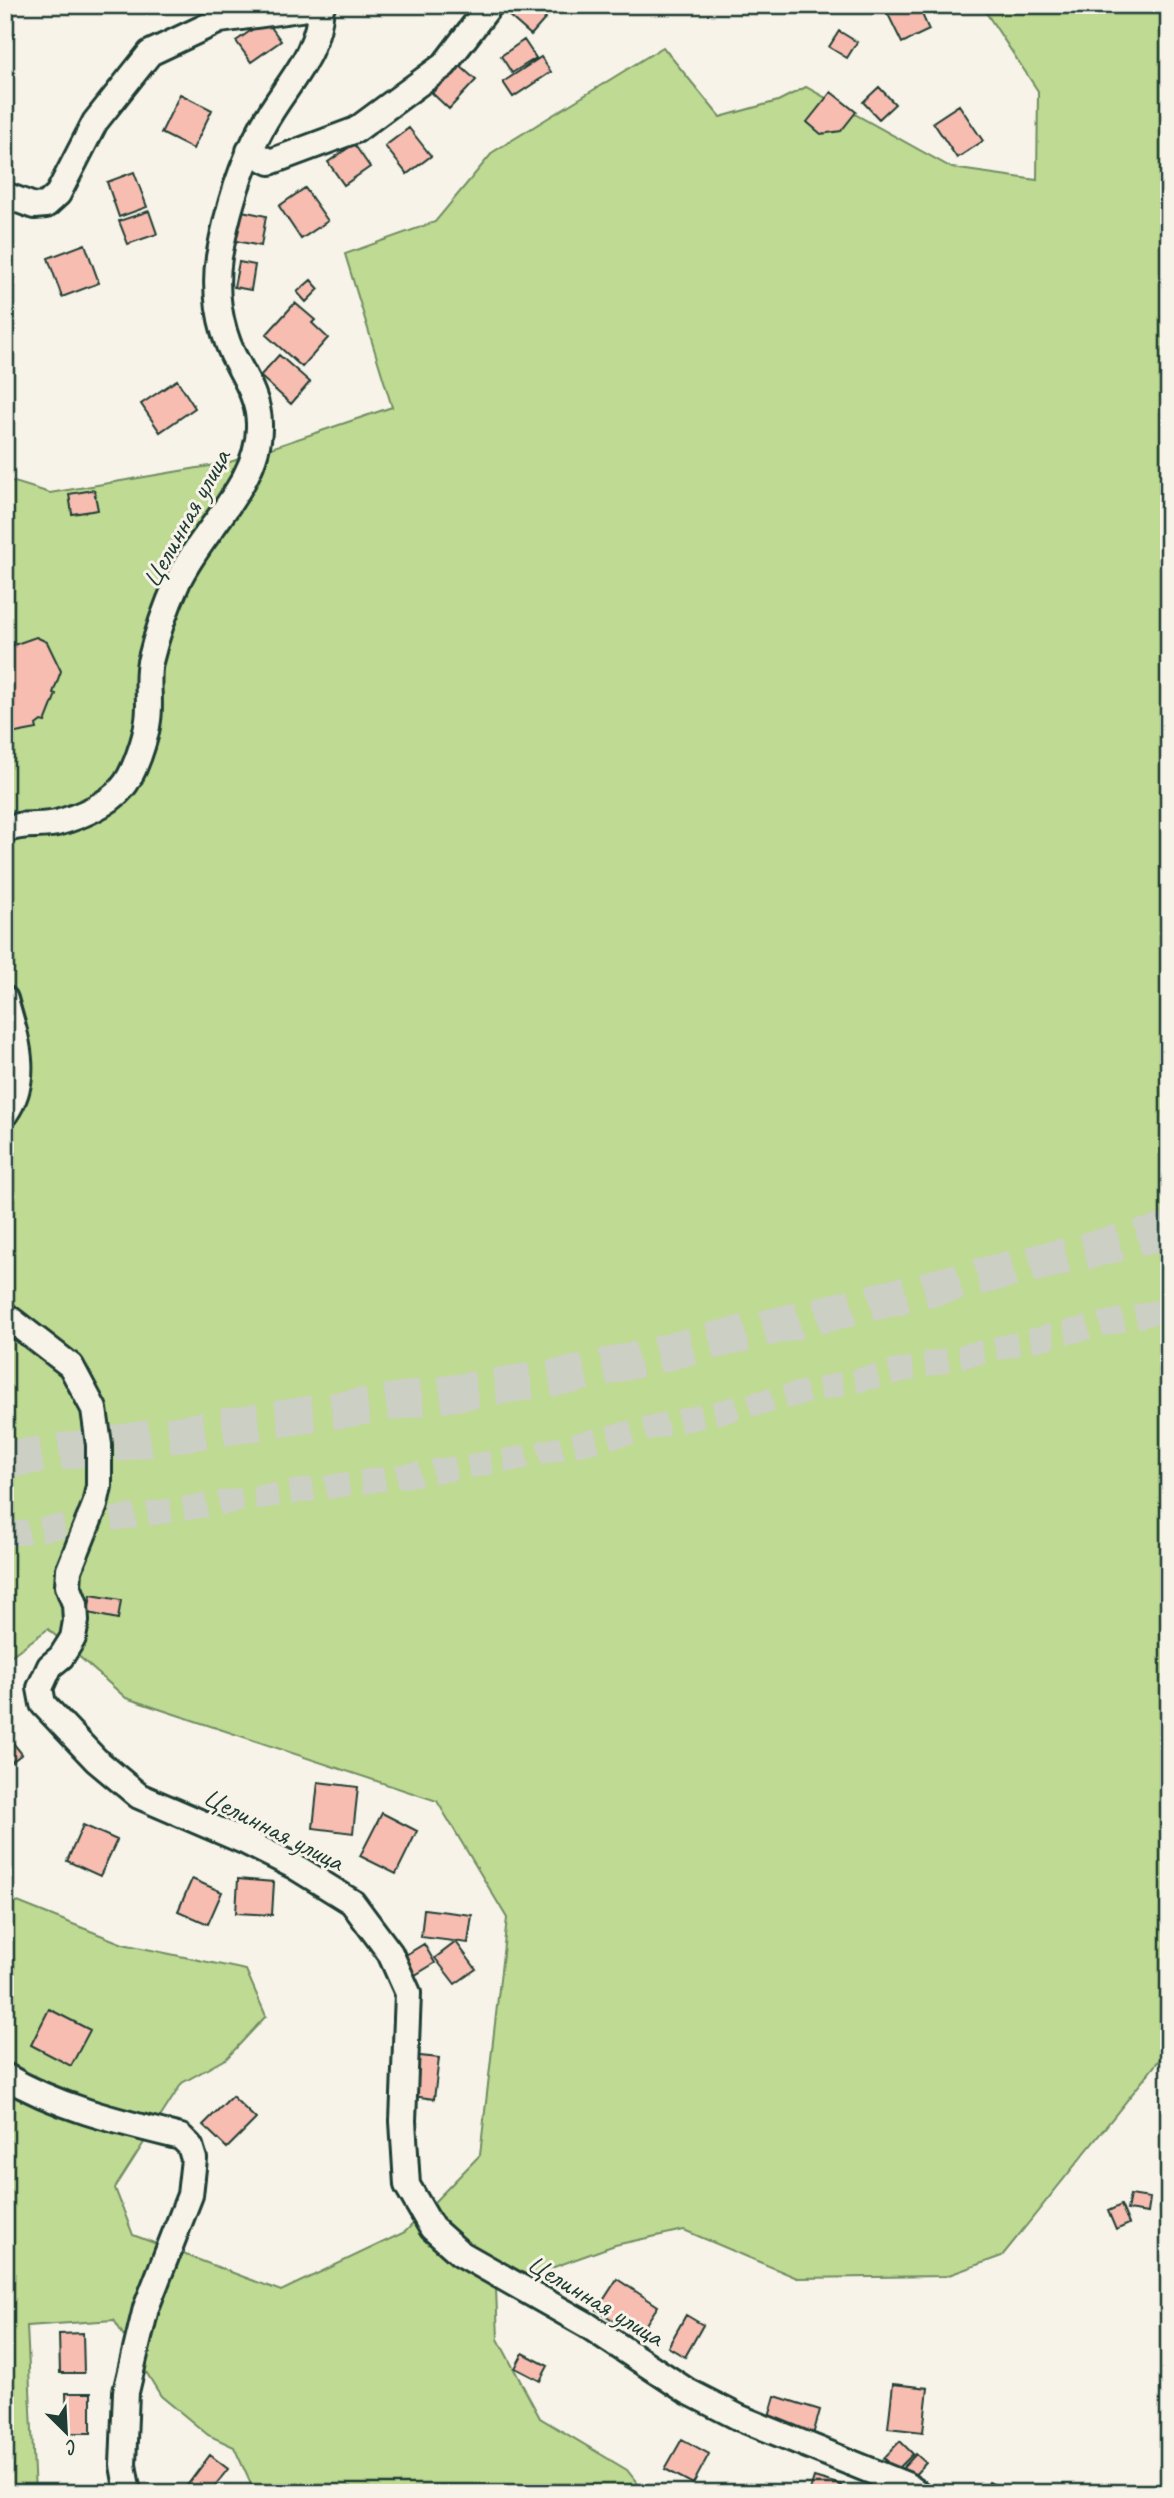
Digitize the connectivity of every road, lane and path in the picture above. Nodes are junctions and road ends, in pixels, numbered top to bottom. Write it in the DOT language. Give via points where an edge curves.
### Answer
graph roads {
  1 [pos="490,5"];
  2 [pos="322,6"];
  3 [pos="249,151"];
  4 [pos="5,195"];
  5 [pos="5,830"];
  6 [pos="5,999"];
  7 [pos="5,1114"];
  8 [pos="5,1315"];
  9 [pos="5,2076"];
  10 [pos="128,2493"];
  11 [pos="918,2493"];
  1 -- 3 [label="street" via="444,65 356,130 270,162"];
  2 -- 3 [label="street, Целинная улица" via="308,58"];
  2 -- 4 [label="street" via="220,20 150,53 95,122 58,194 46,205 34,206"];
  3 -- 5 [label="street, Целинная улица" via="237,181 219,259 218,313 252,390 260,422 258,447 178,580 149,664 148,721 132,773 121,790 95,808 56,823"];
  6 -- 7 [label="street" via="20,1054 19,1086"];
  8 -- 11 [label="street, Целинная улица" via="71,1366 94,1409 99,1445 99,1486 69,1570 74,1638 50,1666 40,1688 43,1704 139,1797 246,1842 352,1902 390,1953 408,1993 403,2121 407,2185 432,2228 460,2253 587,2325 687,2391"];
  9 -- 10 [label="street" via="36,2094 105,2118 181,2137 194,2159 190,2195 146,2308 126,2392 123,2465"];
}
